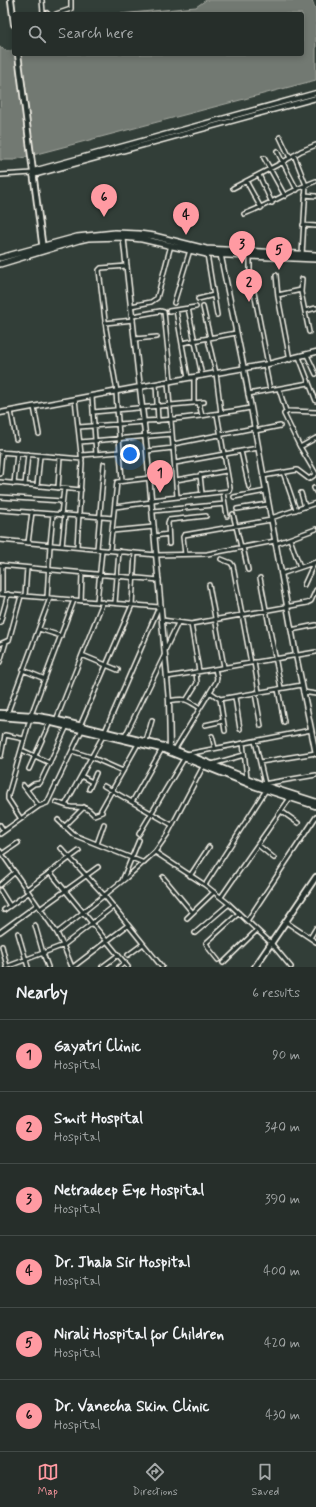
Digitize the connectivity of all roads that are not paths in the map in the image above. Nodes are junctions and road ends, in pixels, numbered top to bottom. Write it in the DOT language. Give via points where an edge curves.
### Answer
graph roads {
  1 [pos="11,0"];
  2 [pos="42,0"];
  3 [pos="71,0"];
  4 [pos="12,12"];
  5 [pos="45,12"];
  6 [pos="62,12"];
  7 [pos="18,56"];
  8 [pos="316,94"];
  9 [pos="316,98"];
  10 [pos="265,110"];
  11 [pos="280,137"];
  12 [pos="316,145"];
  13 [pos="276,151"];
  14 [pos="294,155"];
  15 [pos="264,158"];
  16 [pos="290,158"];
  17 [pos="283,162"];
  18 [pos="271,169"];
  19 [pos="33,173"];
  20 [pos="0,174"];
  21 [pos="258,175"];
  22 [pos="246,181"];
  23 [pos="316,181"];
  24 [pos="306,185"];
  25 [pos="233,188"];
  26 [pos="297,190"];
  27 [pos="305,195"];
  28 [pos="285,196"];
  29 [pos="316,196"];
  30 [pos="272,202"];
  31 [pos="261,208"];
  32 [pos="244,214"];
  33 [pos="304,226"];
  34 [pos="316,226"];
  35 [pos="123,235"];
  36 [pos="171,245"];
  37 [pos="43,249"];
  38 [pos="190,250"];
  39 [pos="220,252"];
  40 [pos="207,254"];
  41 [pos="250,254"];
  42 [pos="316,255"];
  43 [pos="302,256"];
  44 [pos="0,258"];
  45 [pos="316,259"];
  46 [pos="0,264"];
  47 [pos="127,266"];
  48 [pos="276,275"];
  49 [pos="302,279"];
  50 [pos="301,290"];
  51 [pos="214,295"];
  52 [pos="278,295"];
  53 [pos="198,299"];
  54 [pos="131,306"];
  55 [pos="196,307"];
  56 [pos="203,307"];
  57 [pos="188,308"];
  58 [pos="316,308"];
  59 [pos="177,310"];
  60 [pos="169,311"];
  61 [pos="305,311"];
  62 [pos="217,315"];
  63 [pos="133,318"];
  64 [pos="105,323"];
  65 [pos="309,332"];
  66 [pos="236,333"];
  67 [pos="157,337"];
  68 [pos="209,338"];
  69 [pos="135,340"];
  70 [pos="195,341"];
  71 [pos="182,343"];
  72 [pos="316,352"];
  73 [pos="307,355"];
  74 [pos="299,357"];
  75 [pos="290,360"];
  76 [pos="266,365"];
  77 [pos="244,369"];
  78 [pos="216,374"];
  79 [pos="316,374"];
  80 [pos="202,376"];
  81 [pos="194,377"];
  82 [pos="188,378"];
  83 [pos="169,381"];
  84 [pos="309,383"];
  85 [pos="156,384"];
  86 [pos="141,387"];
  87 [pos="279,389"];
  88 [pos="270,390"];
  89 [pos="116,392"];
  90 [pos="248,394"];
  91 [pos="92,396"];
  92 [pos="76,399"];
  93 [pos="316,401"];
  94 [pos="204,402"];
  95 [pos="194,403"];
  96 [pos="199,403"];
  97 [pos="170,406"];
  98 [pos="34,407"];
  99 [pos="158,407"];
  100 [pos="251,408"];
  101 [pos="143,409"];
  102 [pos="117,410"];
  103 [pos="11,411"];
  104 [pos="93,412"];
  105 [pos="286,412"];
  106 [pos="316,412"];
  107 [pos="0,413"];
  108 [pos="221,413"];
  109 [pos="217,414"];
  110 [pos="202,416"];
  111 [pos="170,420"];
  112 [pos="158,421"];
  113 [pos="144,422"];
  114 [pos="118,423"];
  115 [pos="94,426"];
  116 [pos="280,426"];
  117 [pos="79,427"];
  118 [pos="255,430"];
  119 [pos="39,434"];
  120 [pos="172,434"];
  121 [pos="220,434"];
  122 [pos="146,436"];
  123 [pos="119,438"];
  124 [pos="316,438"];
  125 [pos="16,439"];
  126 [pos="96,440"];
  127 [pos="80,442"];
  128 [pos="173,444"];
  129 [pos="300,447"];
  130 [pos="173,448"];
  131 [pos="258,448"];
  132 [pos="147,451"];
  133 [pos="241,451"];
  134 [pos="1,452"];
  135 [pos="120,452"];
  136 [pos="17,453"];
  137 [pos="28,454"];
  138 [pos="96,454"];
  139 [pos="224,454"];
  140 [pos="40,456"];
  141 [pos="60,457"];
  142 [pos="82,457"];
  143 [pos="174,463"];
  144 [pos="316,463"];
  145 [pos="104,464"];
  146 [pos="311,466"];
  147 [pos="226,471"];
  148 [pos="283,472"];
  149 [pos="0,474"];
  150 [pos="316,474"];
  151 [pos="200,475"];
  152 [pos="263,476"];
  153 [pos="150,478"];
  154 [pos="176,480"];
  155 [pos="122,481"];
  156 [pos="0,482"];
  157 [pos="14,484"];
  158 [pos="25,485"];
  159 [pos="37,486"];
  160 [pos="248,487"];
  161 [pos="58,488"];
  162 [pos="64,488"];
  163 [pos="314,488"];
  164 [pos="81,490"];
  165 [pos="266,491"];
  166 [pos="223,492"];
  167 [pos="316,492"];
  168 [pos="301,493"];
  169 [pos="202,494"];
  170 [pos="0,497"];
  171 [pos="177,497"];
  172 [pos="234,497"];
  173 [pos="62,501"];
  174 [pos="152,501"];
  175 [pos="316,503"];
  176 [pos="225,504"];
  177 [pos="268,504"];
  178 [pos="115,507"];
  179 [pos="305,507"];
  180 [pos="237,509"];
  181 [pos="0,510"];
  182 [pos="296,510"];
  183 [pos="152,511"];
  184 [pos="32,512"];
  185 [pos="53,514"];
  186 [pos="233,514"];
  187 [pos="61,515"];
  188 [pos="65,515"];
  189 [pos="79,516"];
  190 [pos="206,516"];
  191 [pos="227,516"];
  192 [pos="100,517"];
  193 [pos="114,518"];
  194 [pos="271,519"];
  195 [pos="236,526"];
  196 [pos="154,527"];
  197 [pos="316,529"];
  198 [pos="112,531"];
  199 [pos="168,534"];
  200 [pos="155,536"];
  201 [pos="290,539"];
  202 [pos="0,540"];
  203 [pos="275,542"];
  204 [pos="28,543"];
  205 [pos="169,544"];
  206 [pos="50,545"];
  207 [pos="62,546"];
  208 [pos="76,547"];
  209 [pos="242,547"];
  210 [pos="97,549"];
  211 [pos="102,550"];
  212 [pos="110,550"];
  213 [pos="119,551"];
  214 [pos="135,553"];
  215 [pos="185,554"];
  216 [pos="156,555"];
  217 [pos="221,559"];
  218 [pos="315,562"];
  219 [pos="1,565"];
  220 [pos="300,567"];
  221 [pos="27,568"];
  222 [pos="48,570"];
  223 [pos="248,570"];
  224 [pos="82,574"];
  225 [pos="281,574"];
  226 [pos="99,575"];
  227 [pos="117,577"];
  228 [pos="133,578"];
  229 [pos="260,578"];
  230 [pos="159,580"];
  231 [pos="209,585"];
  232 [pos="304,585"];
  233 [pos="316,590"];
  234 [pos="1,594"];
  235 [pos="8,594"];
  236 [pos="23,596"];
  237 [pos="48,598"];
  238 [pos="74,600"];
  239 [pos="81,601"];
  240 [pos="97,602"];
  241 [pos="103,602"];
  242 [pos="115,603"];
  243 [pos="132,605"];
  244 [pos="287,606"];
  245 [pos="160,607"];
  246 [pos="265,610"];
  247 [pos="241,615"];
  248 [pos="162,620"];
  249 [pos="216,620"];
  250 [pos="0,623"];
  251 [pos="178,623"];
  252 [pos="191,624"];
  253 [pos="316,625"];
  254 [pos="39,629"];
  255 [pos="291,630"];
  256 [pos="61,636"];
  257 [pos="6,642"];
  258 [pos="0,644"];
  259 [pos="165,652"];
  260 [pos="316,652"];
  261 [pos="82,655"];
  262 [pos="296,655"];
  263 [pos="275,658"];
  264 [pos="0,662"];
  265 [pos="252,662"];
  266 [pos="107,666"];
  267 [pos="224,667"];
  268 [pos="216,669"];
  269 [pos="23,670"];
  270 [pos="118,670"];
  271 [pos="198,672"];
  272 [pos="167,677"];
  273 [pos="45,679"];
  274 [pos="302,685"];
  275 [pos="280,689"];
  276 [pos="210,692"];
  277 [pos="303,692"];
  278 [pos="257,693"];
  279 [pos="316,694"];
  280 [pos="235,697"];
  281 [pos="187,699"];
  282 [pos="220,699"];
  283 [pos="169,701"];
  284 [pos="200,708"];
  285 [pos="0,713"];
  286 [pos="7,714"];
  287 [pos="0,717"];
  288 [pos="30,717"];
  289 [pos="56,720"];
  290 [pos="152,720"];
  291 [pos="223,721"];
  292 [pos="50,722"];
  293 [pos="284,722"];
  294 [pos="205,725"];
  295 [pos="316,725"];
  296 [pos="67,726"];
  297 [pos="261,726"];
  298 [pos="82,728"];
  299 [pos="311,728"];
  300 [pos="240,729"];
  301 [pos="225,731"];
  302 [pos="103,734"];
  303 [pos="125,736"];
  304 [pos="212,736"];
  305 [pos="24,739"];
  306 [pos="146,741"];
  307 [pos="255,741"];
  308 [pos="242,743"];
  309 [pos="138,744"];
  310 [pos="215,748"];
  311 [pos="162,749"];
  312 [pos="172,749"];
  313 [pos="24,751"];
  314 [pos="72,751"];
  315 [pos="316,752"];
  316 [pos="186,755"];
  317 [pos="244,755"];
  318 [pos="1,756"];
  319 [pos="35,757"];
  320 [pos="91,757"];
  321 [pos="260,762"];
  322 [pos="50,763"];
  323 [pos="212,764"];
  324 [pos="204,765"];
  325 [pos="29,769"];
  326 [pos="123,771"];
  327 [pos="96,773"];
  328 [pos="316,775"];
  329 [pos="81,776"];
  330 [pos="247,778"];
  331 [pos="92,782"];
  332 [pos="263,784"];
  333 [pos="23,785"];
  334 [pos="104,786"];
  335 [pos="26,789"];
  336 [pos="89,789"];
  337 [pos="112,790"];
  338 [pos="266,790"];
  339 [pos="290,798"];
  340 [pos="56,802"];
  341 [pos="132,802"];
  342 [pos="316,802"];
  343 [pos="65,805"];
  344 [pos="39,806"];
  345 [pos="316,806"];
  346 [pos="84,807"];
  347 [pos="281,811"];
  348 [pos="151,813"];
  349 [pos="316,817"];
  350 [pos="21,819"];
  351 [pos="58,820"];
  352 [pos="298,822"];
  353 [pos="0,824"];
  354 [pos="104,824"];
  355 [pos="172,825"];
  356 [pos="64,826"];
  357 [pos="4,831"];
  358 [pos="0,834"];
  359 [pos="139,834"];
  360 [pos="139,840"];
  361 [pos="18,843"];
  362 [pos="96,844"];
  363 [pos="258,845"];
  364 [pos="210,847"];
  365 [pos="61,848"];
  366 [pos="79,851"];
  367 [pos="1,852"];
  368 [pos="155,852"];
  369 [pos="4,857"];
  370 [pos="70,858"];
  371 [pos="132,858"];
  372 [pos="274,858"];
  373 [pos="0,861"];
  374 [pos="144,862"];
  375 [pos="98,867"];
  376 [pos="15,872"];
  377 [pos="50,872"];
  378 [pos="86,875"];
  379 [pos="190,876"];
  380 [pos="163,877"];
  381 [pos="316,877"];
  382 [pos="122,881"];
  383 [pos="0,885"];
  384 [pos="205,885"];
  385 [pos="0,890"];
  386 [pos="27,891"];
  387 [pos="65,891"];
  388 [pos="214,892"];
  389 [pos="104,895"];
  390 [pos="221,897"];
  391 [pos="229,904"];
  392 [pos="37,905"];
  393 [pos="10,906"];
  394 [pos="113,907"];
  395 [pos="40,909"];
  396 [pos="4,910"];
  397 [pos="82,912"];
  398 [pos="192,912"];
  399 [pos="239,913"];
  400 [pos="186,918"];
  401 [pos="247,921"];
  402 [pos="286,922"];
  403 [pos="92,924"];
  404 [pos="35,925"];
  405 [pos="128,925"];
  406 [pos="316,928"];
  407 [pos="257,930"];
  408 [pos="0,932"];
  409 [pos="18,933"];
  410 [pos="57,933"];
  411 [pos="195,933"];
  412 [pos="310,938"];
  413 [pos="107,941"];
  414 [pos="316,942"];
  415 [pos="271,943"];
  416 [pos="143,944"];
  417 [pos="64,945"];
  418 [pos="2,946"];
  419 [pos="43,953"];
  420 [pos="118,954"];
  421 [pos="128,955"];
  422 [pos="24,960"];
  423 [pos="218,960"];
  424 [pos="125,962"];
  425 [pos="223,963"];
  426 [pos="257,966"];
  427 [pos="7,967"];
  428 [pos="28,967"];
  429 [pos="48,967"];
  430 [pos="72,967"];
  431 [pos="102,967"];
  432 [pos="119,967"];
  433 [pos="128,967"];
  434 [pos="161,967"];
  435 [pos="291,967"];
  1 -- 4 [label="main road"];
  2 -- 5 [label="street"];
  3 -- 6 [label="street" via="72,9"];
  7 -- 19 [label="main road"];
  8 -- 10 [label="street"];
  9 -- 10 [label="street"];
  10 -- 19 [label="street"];
  11 -- 16 [label="street"];
  12 -- 14 [label="street"];
  13 -- 17 [label="street"];
  14 -- 16 [label="street"];
  14 -- 24 [label="street"];
  15 -- 18 [label="street"];
  16 -- 17 [label="street"];
  17 -- 18 [label="street"];
  17 -- 26 [label="street"];
  18 -- 21 [label="street"];
  18 -- 28 [label="street"];
  19 -- 20 [label="street"];
  19 -- 37 [label="main road"];
  21 -- 22 [label="street"];
  21 -- 30 [label="street"];
  22 -- 25 [label="street"];
  22 -- 31 [label="street"];
  23 -- 24 [label="street"];
  24 -- 26 [label="street"];
  24 -- 27 [label="street"];
  26 -- 28 [label="street"];
  27 -- 29 [label="street"];
  27 -- 33 [label="street"];
  28 -- 30 [label="street"];
  30 -- 31 [label="street"];
  31 -- 32 [label="street"];
  33 -- 34 [label="street"];
  33 -- 43 [label="street"];
  35 -- 36 [label="highway"];
  35 -- 37 [label="highway" via="88,238"];
  35 -- 39 [label="highway" via="148,235"];
  35 -- 47 [label="street"];
  36 -- 38 [label="highway"];
  36 -- 54 [label="street" via="157,298 151,302"];
  37 -- 44 [label="highway"];
  37 -- 46 [label="highway"];
  38 -- 40 [label="highway"];
  38 -- 59 [label="street" via="176,304"];
  39 -- 40 [label="highway"];
  39 -- 41 [label="highway"];
  39 -- 66 [label="street"];
  40 -- 51 [label="street"];
  41 -- 43 [label="highway"];
  41 -- 76 [label="street" via="250,272"];
  42 -- 43 [label="highway"];
  43 -- 45 [label="highway"];
  47 -- 54 [label="street"];
  47 -- 64 [label="street" via="100,269"];
  48 -- 52 [label="street"];
  49 -- 50 [label="street"];
  50 -- 52 [label="street"];
  50 -- 61 [label="street"];
  51 -- 53 [label="street"];
  51 -- 62 [label="street"];
  52 -- 75 [label="street"];
  54 -- 63 [label="street"];
  55 -- 57 [label="street"];
  56 -- 68 [label="street"];
  57 -- 59 [label="street"];
  57 -- 70 [label="street"];
  58 -- 61 [label="street"];
  59 -- 60 [label="street"];
  59 -- 71 [label="street"];
  61 -- 65 [label="street"];
  63 -- 64 [label="street"];
  63 -- 69 [label="street"];
  63 -- 83 [label="street" via="164,312"];
  64 -- 89 [label="street"];
  66 -- 68 [label="street"];
  66 -- 77 [label="street"];
  67 -- 69 [label="street"];
  68 -- 70 [label="street"];
  68 -- 78 [label="street"];
  69 -- 86 [label="street"];
  70 -- 71 [label="street"];
  70 -- 80 [label="street"];
  71 -- 82 [label="street"];
  72 -- 73 [label="street"];
  73 -- 74 [label="street"];
  73 -- 79 [label="street"];
  74 -- 75 [label="street"];
  74 -- 84 [label="street"];
  75 -- 76 [label="street"];
  76 -- 77 [label="street"];
  76 -- 88 [label="street"];
  77 -- 78 [label="street"];
  77 -- 90 [label="street"];
  78 -- 80 [label="street"];
  78 -- 108 [label="street"];
  80 -- 81 [label="street"];
  81 -- 82 [label="street"];
  81 -- 95 [label="street"];
  82 -- 83 [label="street"];
  83 -- 85 [label="street"];
  83 -- 97 [label="street"];
  84 -- 87 [label="street"];
  84 -- 93 [label="street"];
  85 -- 86 [label="street"];
  85 -- 99 [label="street"];
  86 -- 89 [label="street"];
  86 -- 101 [label="street"];
  87 -- 88 [label="street"];
  87 -- 105 [label="street"];
  88 -- 90 [label="street"];
  89 -- 91 [label="street"];
  89 -- 102 [label="street"];
  90 -- 100 [label="street"];
  91 -- 92 [label="street"];
  91 -- 104 [label="street"];
  92 -- 98 [label="street"];
  92 -- 117 [label="street"];
  94 -- 96 [label="street"];
  95 -- 96 [label="street"];
  95 -- 97 [label="street"];
  96 -- 110 [label="street"];
  97 -- 99 [label="street"];
  97 -- 111 [label="street"];
  98 -- 103 [label="street"];
  98 -- 119 [label="street"];
  99 -- 101 [label="street"];
  99 -- 112 [label="street"];
  100 -- 108 [label="street"];
  100 -- 118 [label="street"];
  101 -- 102 [label="street"];
  101 -- 113 [label="street"];
  102 -- 104 [label="street"];
  102 -- 114 [label="street"];
  103 -- 107 [label="street"];
  103 -- 125 [label="street"];
  104 -- 115 [label="street"];
  105 -- 106 [label="street"];
  105 -- 129 [label="street" via="284,414"];
  108 -- 109 [label="street"];
  109 -- 110 [label="street"];
  109 -- 121 [label="street"];
  110 -- 111 [label="street"];
  111 -- 112 [label="street"];
  111 -- 120 [label="street"];
  112 -- 113 [label="street"];
  113 -- 114 [label="street"];
  113 -- 122 [label="street"];
  114 -- 115 [label="street"];
  114 -- 123 [label="street"];
  115 -- 117 [label="street"];
  115 -- 126 [label="street"];
  116 -- 118 [label="street"];
  117 -- 127 [label="street"];
  118 -- 121 [label="street"];
  118 -- 131 [label="street"];
  120 -- 122 [label="street"];
  120 -- 128 [label="street"];
  121 -- 128 [label="street"];
  121 -- 139 [label="street"];
  122 -- 123 [label="street"];
  122 -- 132 [label="street"];
  123 -- 126 [label="street"];
  123 -- 135 [label="street"];
  124 -- 129 [label="street"];
  126 -- 127 [label="street"];
  126 -- 138 [label="street"];
  127 -- 142 [label="street"];
  128 -- 130 [label="street"];
  129 -- 146 [label="street"];
  130 -- 132 [label="street"];
  130 -- 143 [label="street"];
  131 -- 133 [label="street"];
  131 -- 152 [label="street"];
  132 -- 153 [label="street"];
  133 -- 139 [label="street"];
  133 -- 160 [label="street"];
  134 -- 136 [label="street"];
  134 -- 149 [label="street"];
  135 -- 138 [label="street"];
  135 -- 155 [label="street"];
  136 -- 137 [label="street"];
  136 -- 157 [label="street"];
  137 -- 140 [label="street"];
  137 -- 158 [label="street"];
  138 -- 142 [label="street"];
  139 -- 143 [label="street"];
  139 -- 147 [label="street"];
  140 -- 141 [label="street"];
  140 -- 159 [label="street"];
  141 -- 142 [label="street"];
  141 -- 161 [label="street"];
  142 -- 164 [label="street"];
  143 -- 154 [label="street"];
  144 -- 146 [label="street"];
  145 -- 192 [label="street"];
  146 -- 150 [label="street"];
  147 -- 151 [label="street"];
  147 -- 166 [label="street" via="230,488 229,491"];
  148 -- 150 [label="street" via="298,470 308,479"];
  148 -- 152 [label="street"];
  148 -- 182 [label="street"];
  151 -- 154 [label="street"];
  151 -- 169 [label="street"];
  152 -- 165 [label="street"];
  153 -- 155 [label="street"];
  153 -- 174 [label="street"];
  154 -- 171 [label="street"];
  155 -- 178 [label="street" via="116,484"];
  156 -- 157 [label="street"];
  157 -- 158 [label="street"];
  158 -- 159 [label="street"];
  159 -- 161 [label="street"];
  161 -- 162 [label="street"];
  162 -- 164 [label="street"];
  162 -- 173 [label="street"];
  163 -- 167 [label="street"];
  164 -- 189 [label="street"];
  165 -- 172 [label="street"];
  165 -- 177 [label="street"];
  166 -- 169 [label="street"];
  166 -- 176 [label="street"];
  168 -- 179 [label="street"];
  169 -- 171 [label="street"];
  170 -- 173 [label="street"];
  171 -- 174 [label="street"];
  173 -- 187 [label="street"];
  174 -- 178 [label="street"];
  174 -- 183 [label="street"];
  175 -- 179 [label="street"];
  176 -- 183 [label="street"];
  176 -- 191 [label="street"];
  177 -- 180 [label="street"];
  177 -- 194 [label="street"];
  178 -- 193 [label="street"];
  179 -- 182 [label="street"];
  181 -- 184 [label="street"];
  182 -- 194 [label="street"];
  183 -- 196 [label="street"];
  184 -- 185 [label="street"];
  184 -- 204 [label="street"];
  185 -- 187 [label="street"];
  185 -- 206 [label="street"];
  186 -- 195 [label="street"];
  187 -- 188 [label="street"];
  188 -- 189 [label="street"];
  188 -- 207 [label="street"];
  189 -- 192 [label="street"];
  189 -- 208 [label="street"];
  190 -- 199 [label="street" via="169,520"];
  192 -- 193 [label="street"];
  192 -- 210 [label="street"];
  193 -- 198 [label="street"];
  194 -- 195 [label="street"];
  194 -- 203 [label="street"];
  195 -- 209 [label="street"];
  195 -- 215 [label="street" via="184,536"];
  196 -- 198 [label="street"];
  196 -- 200 [label="street"];
  197 -- 201 [label="street"];
  198 -- 212 [label="street"];
  199 -- 200 [label="street"];
  199 -- 205 [label="street"];
  200 -- 216 [label="street"];
  201 -- 203 [label="street"];
  201 -- 220 [label="street"];
  202 -- 204 [label="street"];
  203 -- 209 [label="street"];
  203 -- 225 [label="street"];
  204 -- 206 [label="street"];
  206 -- 207 [label="street"];
  206 -- 222 [label="street"];
  207 -- 208 [label="street"];
  208 -- 210 [label="street"];
  209 -- 215 [label="street" via="207,554"];
  209 -- 223 [label="street"];
  210 -- 211 [label="street"];
  211 -- 212 [label="street"];
  211 -- 226 [label="street"];
  212 -- 213 [label="street"];
  213 -- 214 [label="street"];
  213 -- 227 [label="street"];
  214 -- 216 [label="street"];
  214 -- 228 [label="street"];
  215 -- 216 [label="street"];
  216 -- 230 [label="street"];
  217 -- 247 [label="street" via="232,564"];
  218 -- 220 [label="street"];
  218 -- 232 [label="street"];
  219 -- 221 [label="street"];
  219 -- 234 [label="street"];
  220 -- 225 [label="street"];
  221 -- 222 [label="street"];
  221 -- 236 [label="street"];
  222 -- 224 [label="street"];
  222 -- 237 [label="street"];
  224 -- 226 [label="street"];
  224 -- 239 [label="street"];
  225 -- 244 [label="street"];
  226 -- 227 [label="street"];
  226 -- 240 [label="street"];
  227 -- 228 [label="street"];
  227 -- 242 [label="street"];
  228 -- 230 [label="street"];
  228 -- 243 [label="street"];
  229 -- 246 [label="street"];
  230 -- 245 [label="street"];
  231 -- 249 [label="street"];
  233 -- 244 [label="street" via="310,601"];
  234 -- 235 [label="street"];
  235 -- 236 [label="street"];
  235 -- 250 [label="street"];
  236 -- 237 [label="street"];
  236 -- 257 [label="street"];
  237 -- 238 [label="street"];
  237 -- 254 [label="street"];
  238 -- 239 [label="street"];
  238 -- 256 [label="street"];
  239 -- 240 [label="street"];
  240 -- 241 [label="street"];
  241 -- 242 [label="street"];
  241 -- 261 [label="street"];
  242 -- 243 [label="street"];
  243 -- 245 [label="street"];
  243 -- 266 [label="street"];
  244 -- 246 [label="street"];
  244 -- 255 [label="street"];
  245 -- 248 [label="street"];
  245 -- 302 [label="street"];
  246 -- 247 [label="street"];
  246 -- 263 [label="street"];
  247 -- 249 [label="street"];
  247 -- 265 [label="street"];
  248 -- 251 [label="street"];
  248 -- 259 [label="street"];
  249 -- 252 [label="street"];
  249 -- 267 [label="street"];
  251 -- 252 [label="street"];
  251 -- 259 [label="street"];
  252 -- 271 [label="street"];
  253 -- 255 [label="street"];
  254 -- 256 [label="street"];
  254 -- 269 [label="street"];
  255 -- 262 [label="street"];
  256 -- 273 [label="street"];
  257 -- 258 [label="street"];
  257 -- 264 [label="street"];
  259 -- 272 [label="street"];
  259 -- 303 [label="street"];
  260 -- 262 [label="street"];
  261 -- 266 [label="street"];
  261 -- 289 [label="street"];
  262 -- 263 [label="street"];
  262 -- 274 [label="street"];
  263 -- 265 [label="street"];
  263 -- 275 [label="street"];
  265 -- 267 [label="street"];
  265 -- 278 [label="street"];
  266 -- 270 [label="street"];
  266 -- 298 [label="street"];
  267 -- 268 [label="street"];
  268 -- 271 [label="street"];
  268 -- 276 [label="street" via="217,680"];
  269 -- 273 [label="street"];
  269 -- 286 [label="street"];
  271 -- 272 [label="street"];
  271 -- 281 [label="street" via="197,683"];
  272 -- 283 [label="street"];
  273 -- 288 [label="street"];
  274 -- 275 [label="street"];
  274 -- 277 [label="street"];
  275 -- 278 [label="street"];
  275 -- 293 [label="street"];
  276 -- 282 [label="street"];
  276 -- 284 [label="street"];
  277 -- 279 [label="street"];
  277 -- 299 [label="street"];
  278 -- 280 [label="street"];
  278 -- 297 [label="street"];
  280 -- 282 [label="street"];
  280 -- 300 [label="street"];
  281 -- 283 [label="street"];
  281 -- 284 [label="street"];
  282 -- 291 [label="street"];
  283 -- 312 [label="street"];
  284 -- 312 [label="street"];
  285 -- 286 [label="main road"];
  286 -- 288 [label="main road"];
  287 -- 288 [label="main road"];
  288 -- 289 [label="main road"];
  288 -- 292 [label="main road"];
  288 -- 305 [label="street"];
  289 -- 298 [label="main road"];
  290 -- 306 [label="street"];
  291 -- 294 [label="street"];
  291 -- 301 [label="street"];
  292 -- 296 [label="main road"];
  292 -- 319 [label="street"];
  295 -- 299 [label="street"];
  296 -- 298 [label="main road"];
  296 -- 322 [label="street"];
  298 -- 302 [label="main road"];
  298 -- 314 [label="street"];
  299 -- 307 [label="street"];
  299 -- 315 [label="street"];
  302 -- 303 [label="main road"];
  302 -- 309 [label="main road"];
  302 -- 320 [label="street"];
  303 -- 306 [label="main road"];
  304 -- 310 [label="street"];
  305 -- 318 [label="street" via="5,735"];
  305 -- 350 [label="street" via="8,795"];
  306 -- 312 [label="main road"];
  307 -- 308 [label="street"];
  307 -- 321 [label="street"];
  308 -- 310 [label="street"];
  308 -- 317 [label="street"];
  309 -- 311 [label="main road"];
  309 -- 326 [label="street"];
  310 -- 316 [label="street"];
  311 -- 312 [label="main road"];
  311 -- 341 [label="street"];
  312 -- 316 [label="main road"];
  313 -- 319 [label="street"];
  314 -- 320 [label="street"];
  314 -- 344 [label="street" via="49,800"];
  315 -- 321 [label="street"];
  316 -- 323 [label="main road"];
  316 -- 324 [label="main road"];
  316 -- 348 [label="street"];
  317 -- 323 [label="street"];
  317 -- 330 [label="street"];
  319 -- 322 [label="street"];
  319 -- 325 [label="street"];
  320 -- 326 [label="street"];
  320 -- 329 [label="street"];
  321 -- 332 [label="street"];
  322 -- 335 [label="street" via="40,783"];
  323 -- 330 [label="main road"];
  324 -- 338 [label="main road"];
  324 -- 355 [label="street"];
  326 -- 337 [label="street"];
  327 -- 331 [label="street"];
  328 -- 332 [label="street"];
  329 -- 331 [label="street"];
  329 -- 343 [label="street"];
  330 -- 332 [label="main road"];
  331 -- 336 [label="street"];
  332 -- 342 [label="main road"];
  333 -- 335 [label="street"];
  334 -- 337 [label="street"];
  335 -- 344 [label="street"];
  337 -- 341 [label="street"];
  337 -- 346 [label="street" via="102,811 94,815"];
  338 -- 339 [label="main road"];
  338 -- 384 [label="street"];
  339 -- 345 [label="main road"];
  339 -- 347 [label="street"];
  340 -- 343 [label="street"];
  341 -- 348 [label="street"];
  343 -- 346 [label="street"];
  344 -- 350 [label="street"];
  346 -- 356 [label="street"];
  347 -- 352 [label="street"];
  347 -- 363 [label="street"];
  348 -- 355 [label="street"];
  348 -- 359 [label="street"];
  349 -- 401 [label="street"];
  350 -- 357 [label="street"];
  351 -- 356 [label="street"];
  353 -- 357 [label="street"];
  354 -- 362 [label="street"];
  355 -- 368 [label="street"];
  356 -- 362 [label="street" via="74,835"];
  357 -- 358 [label="street"];
  360 -- 371 [label="street"];
  361 -- 367 [label="street"];
  362 -- 371 [label="street"];
  363 -- 372 [label="street"];
  363 -- 390 [label="street"];
  364 -- 379 [label="street"];
  365 -- 370 [label="street"];
  366 -- 370 [label="street"];
  367 -- 369 [label="street"];
  368 -- 374 [label="street"];
  368 -- 379 [label="street"];
  369 -- 373 [label="street"];
  369 -- 376 [label="street"];
  370 -- 377 [label="street"];
  370 -- 378 [label="street"];
  371 -- 374 [label="street"];
  371 -- 382 [label="street"];
  374 -- 382 [label="street"];
  375 -- 378 [label="street"];
  376 -- 383 [label="street"];
  376 -- 386 [label="street"];
  377 -- 386 [label="street"];
  377 -- 387 [label="street"];
  378 -- 387 [label="street"];
  378 -- 389 [label="street"];
  379 -- 384 [label="street"];
  380 -- 398 [label="street"];
  381 -- 402 [label="main road"];
  382 -- 389 [label="street"];
  384 -- 388 [label="street"];
  385 -- 393 [label="street"];
  386 -- 392 [label="street"];
  386 -- 393 [label="street"];
  387 -- 395 [label="street"];
  387 -- 397 [label="street"];
  388 -- 390 [label="street"];
  388 -- 398 [label="street"];
  389 -- 394 [label="street"];
  389 -- 397 [label="street"];
  390 -- 391 [label="street"];
  391 -- 399 [label="street"];
  391 -- 411 [label="street"];
  392 -- 395 [label="street"];
  392 -- 408 [label="street"];
  393 -- 396 [label="street"];
  394 -- 403 [label="street"];
  394 -- 405 [label="street"];
  395 -- 410 [label="street"];
  397 -- 403 [label="street"];
  397 -- 410 [label="street"];
  398 -- 400 [label="street"];
  399 -- 401 [label="street"];
  399 -- 423 [label="street" via="206,943"];
  401 -- 407 [label="street"];
  402 -- 412 [label="street"];
  402 -- 415 [label="main road"];
  403 -- 413 [label="street"];
  403 -- 417 [label="street"];
  404 -- 419 [label="street"];
  405 -- 413 [label="street"];
  405 -- 416 [label="street"];
  406 -- 412 [label="street"];
  407 -- 415 [label="street"];
  407 -- 425 [label="street"];
  409 -- 422 [label="street"];
  410 -- 417 [label="street"];
  412 -- 414 [label="street"];
  413 -- 420 [label="street"];
  413 -- 430 [label="street"];
  415 -- 426 [label="main road"];
  415 -- 435 [label="street"];
  416 -- 421 [label="street"];
  416 -- 434 [label="street"];
  417 -- 419 [label="street"];
  417 -- 430 [label="street"];
  418 -- 427 [label="street"];
  419 -- 422 [label="street"];
  419 -- 429 [label="street"];
  420 -- 424 [label="street"];
  420 -- 431 [label="street"];
  422 -- 427 [label="street"];
  422 -- 428 [label="street"];
  424 -- 432 [label="street"];
  424 -- 433 [label="street"];
}
